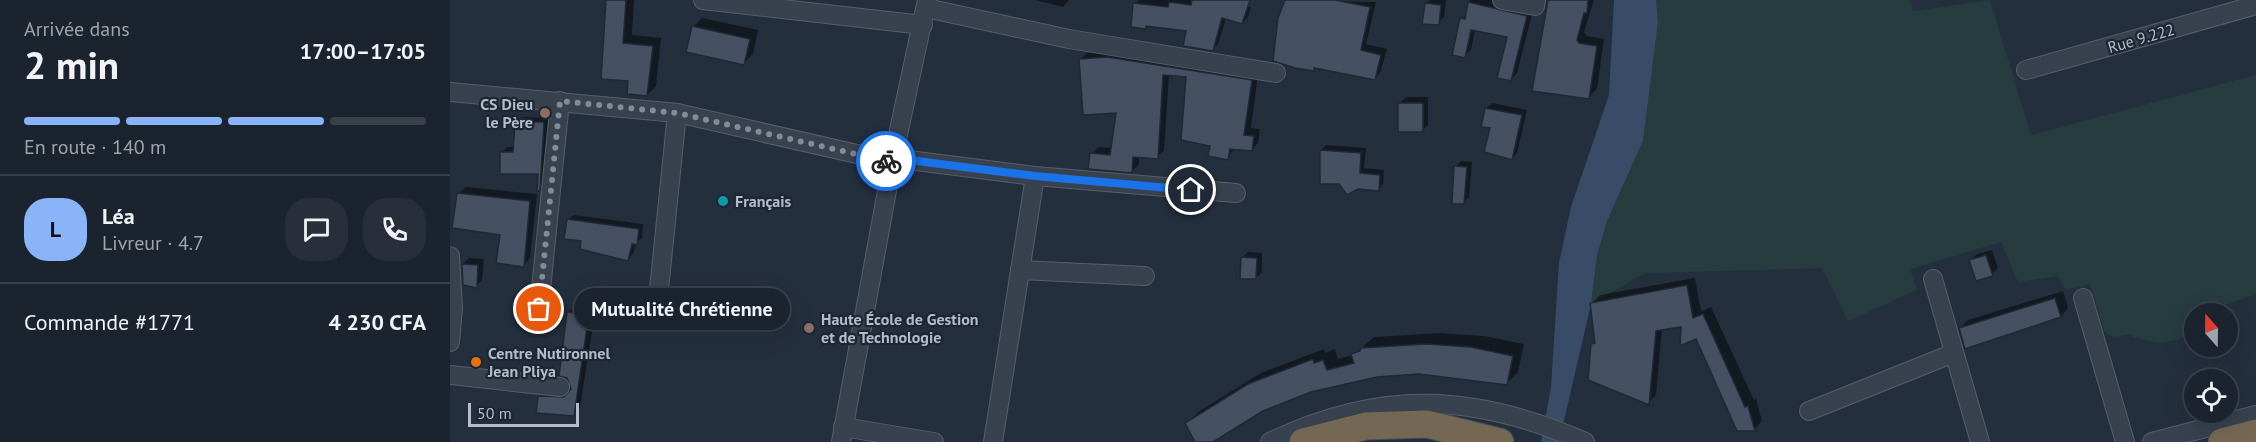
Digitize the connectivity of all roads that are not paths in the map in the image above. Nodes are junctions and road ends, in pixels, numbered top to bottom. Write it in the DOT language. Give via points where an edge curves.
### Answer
graph roads {
  1 [pos="703,0"];
  2 [pos="1502,0"];
  3 [pos="1534,2"];
  4 [pos="2256,5"];
  5 [pos="925,11"];
  6 [pos="2026,70"];
  7 [pos="1276,73"];
  8 [pos="450,92"];
  9 [pos="560,101"];
  10 [pos="677,113"];
  11 [pos="892,160"];
  12 [pos="1035,176"];
  13 [pos="1236,193"];
  14 [pos="450,256"];
  15 [pos="1020,270"];
  16 [pos="1145,276"];
  17 [pos="1933,279"];
  18 [pos="2083,298"];
  19 [pos="452,308"];
  20 [pos="539,309"];
  21 [pos="657,309"];
  22 [pos="450,342"];
  23 [pos="1954,353"];
  24 [pos="450,375"];
  25 [pos="560,387"];
  26 [pos="1809,411"];
  27 [pos="2256,415"];
  28 [pos="2256,433"];
  29 [pos="842,435"];
  30 [pos="934,442"];
  31 [pos="993,442"];
  32 [pos="1270,442"];
  33 [pos="1303,442"];
  34 [pos="1500,442"];
  35 [pos="1585,442"];
  36 [pos="1980,442"];
  37 [pos="2125,442"];
  38 [pos="2152,442"];
  39 [pos="2222,442"];
  1 -- 5 [label="street"];
  2 -- 3 [label="street"];
  4 -- 6 [label="street, Rue 9.222"];
  5 -- 7 [label="street"];
  5 -- 11 [label="street"];
  8 -- 9 [label="street"];
  9 -- 10 [label="street"];
  9 -- 20 [label="street"];
  10 -- 11 [label="street"];
  10 -- 21 [label="street"];
  11 -- 12 [label="street"];
  11 -- 29 [label="street"];
  12 -- 13 [label="street"];
  12 -- 15 [label="street"];
  14 -- 19 [label="street"];
  15 -- 16 [label="street"];
  15 -- 31 [label="street"];
  17 -- 23 [label="street"];
  18 -- 37 [label="street"];
  19 -- 22 [label="street"];
  23 -- 26 [label="street"];
  23 -- 36 [label="street"];
  24 -- 25 [label="street"];
  27 -- 38 [label="street"];
  28 -- 39 [label="highway"];
  29 -- 30 [label="street"];
  32 -- 35 [label="street" via="1334,416 1399,404 1469,405"];
  33 -- 34 [label="highway" via="1366,426 1427,424"];
}
